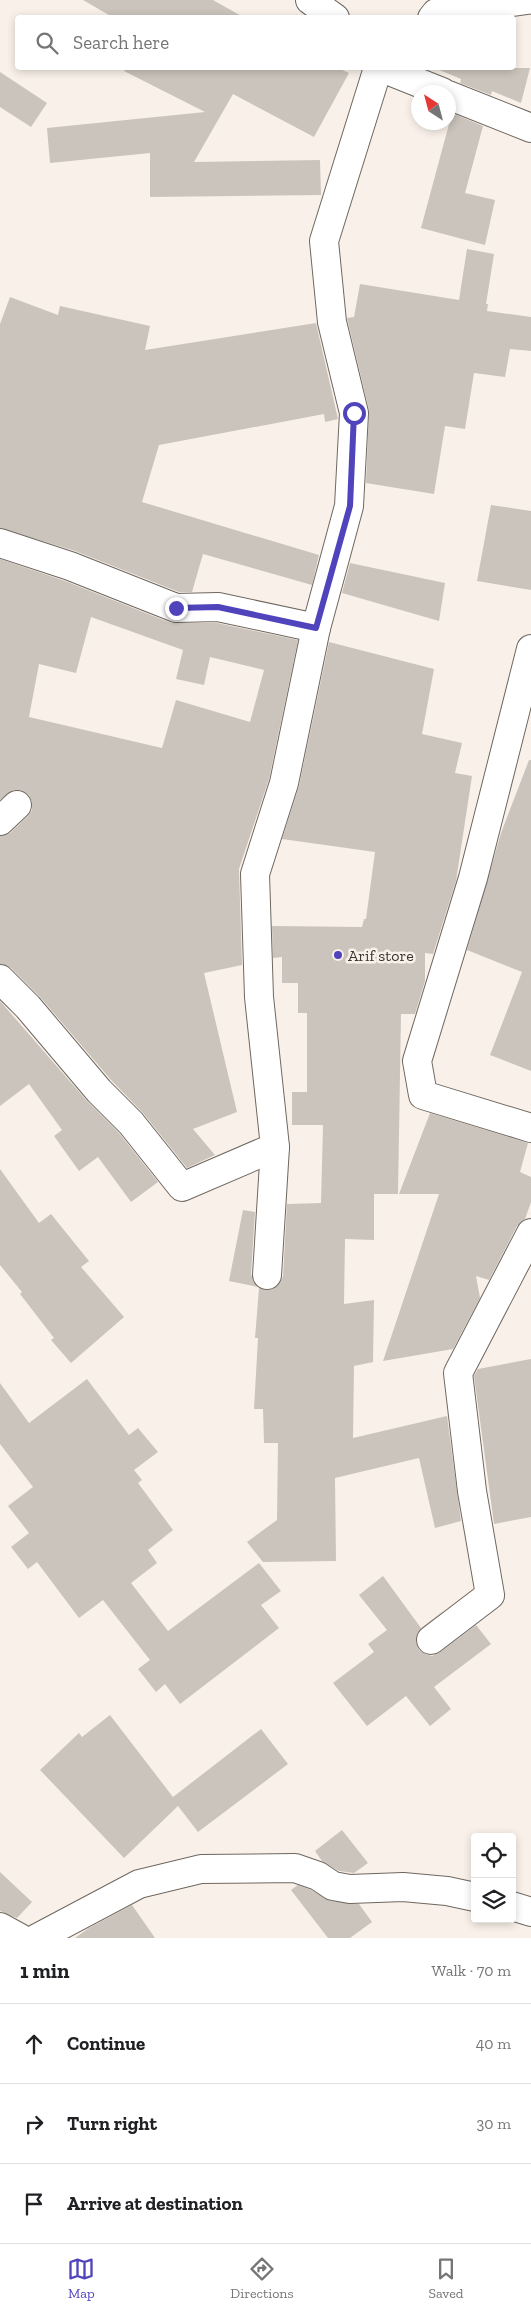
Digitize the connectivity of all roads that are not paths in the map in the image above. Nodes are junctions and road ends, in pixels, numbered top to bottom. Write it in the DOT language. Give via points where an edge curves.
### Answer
graph roads {
  1 [pos="310,0"];
  2 [pos="527,0"];
  3 [pos="331,15"];
  4 [pos="434,15"];
  5 [pos="377,70"];
  6 [pos="387,70"];
  7 [pos="424,85"];
  8 [pos="456,98"];
  9 [pos="531,128"];
  10 [pos="0,544"];
  11 [pos="316,628"];
  12 [pos="531,649"];
  13 [pos="0,979"];
  14 [pos="531,1128"];
  15 [pos="276,1147"];
  16 [pos="531,1233"];
  17 [pos="267,1275"];
  18 [pos="431,1640"];
  19 [pos="471,1896"];
  20 [pos="516,1907"];
  21 [pos="531,1912"];
  22 [pos="0,1927"];
  23 [pos="20,1938"];
  24 [pos="37,1938"];
  1 -- 3 [label="street"];
  2 -- 4 [label="street"];
  5 -- 11 [label="street" via="324,241 332,322 354,413 350,506"];
  6 -- 7 [label="street"];
  8 -- 9 [label="street"];
  10 -- 11 [label="street" via="70,566 176,608 218,607"];
  11 -- 15 [label="street" via="284,782 254,874 259,997"];
  12 -- 14 [label="street" via="473,878 417,1060 423,1095"];
  13 -- 15 [label="street" via="130,1122 182,1187"];
  15 -- 17 [label="street"];
  16 -- 18 [label="street" via="458,1373 472,1491 490,1595"];
  19 -- 24 [label="street" via="403,1888 350,1889 333,1886 318,1876 295,1868 201,1870 139,1884"];
  20 -- 21 [label="street"];
  22 -- 23 [label="street"];
}
